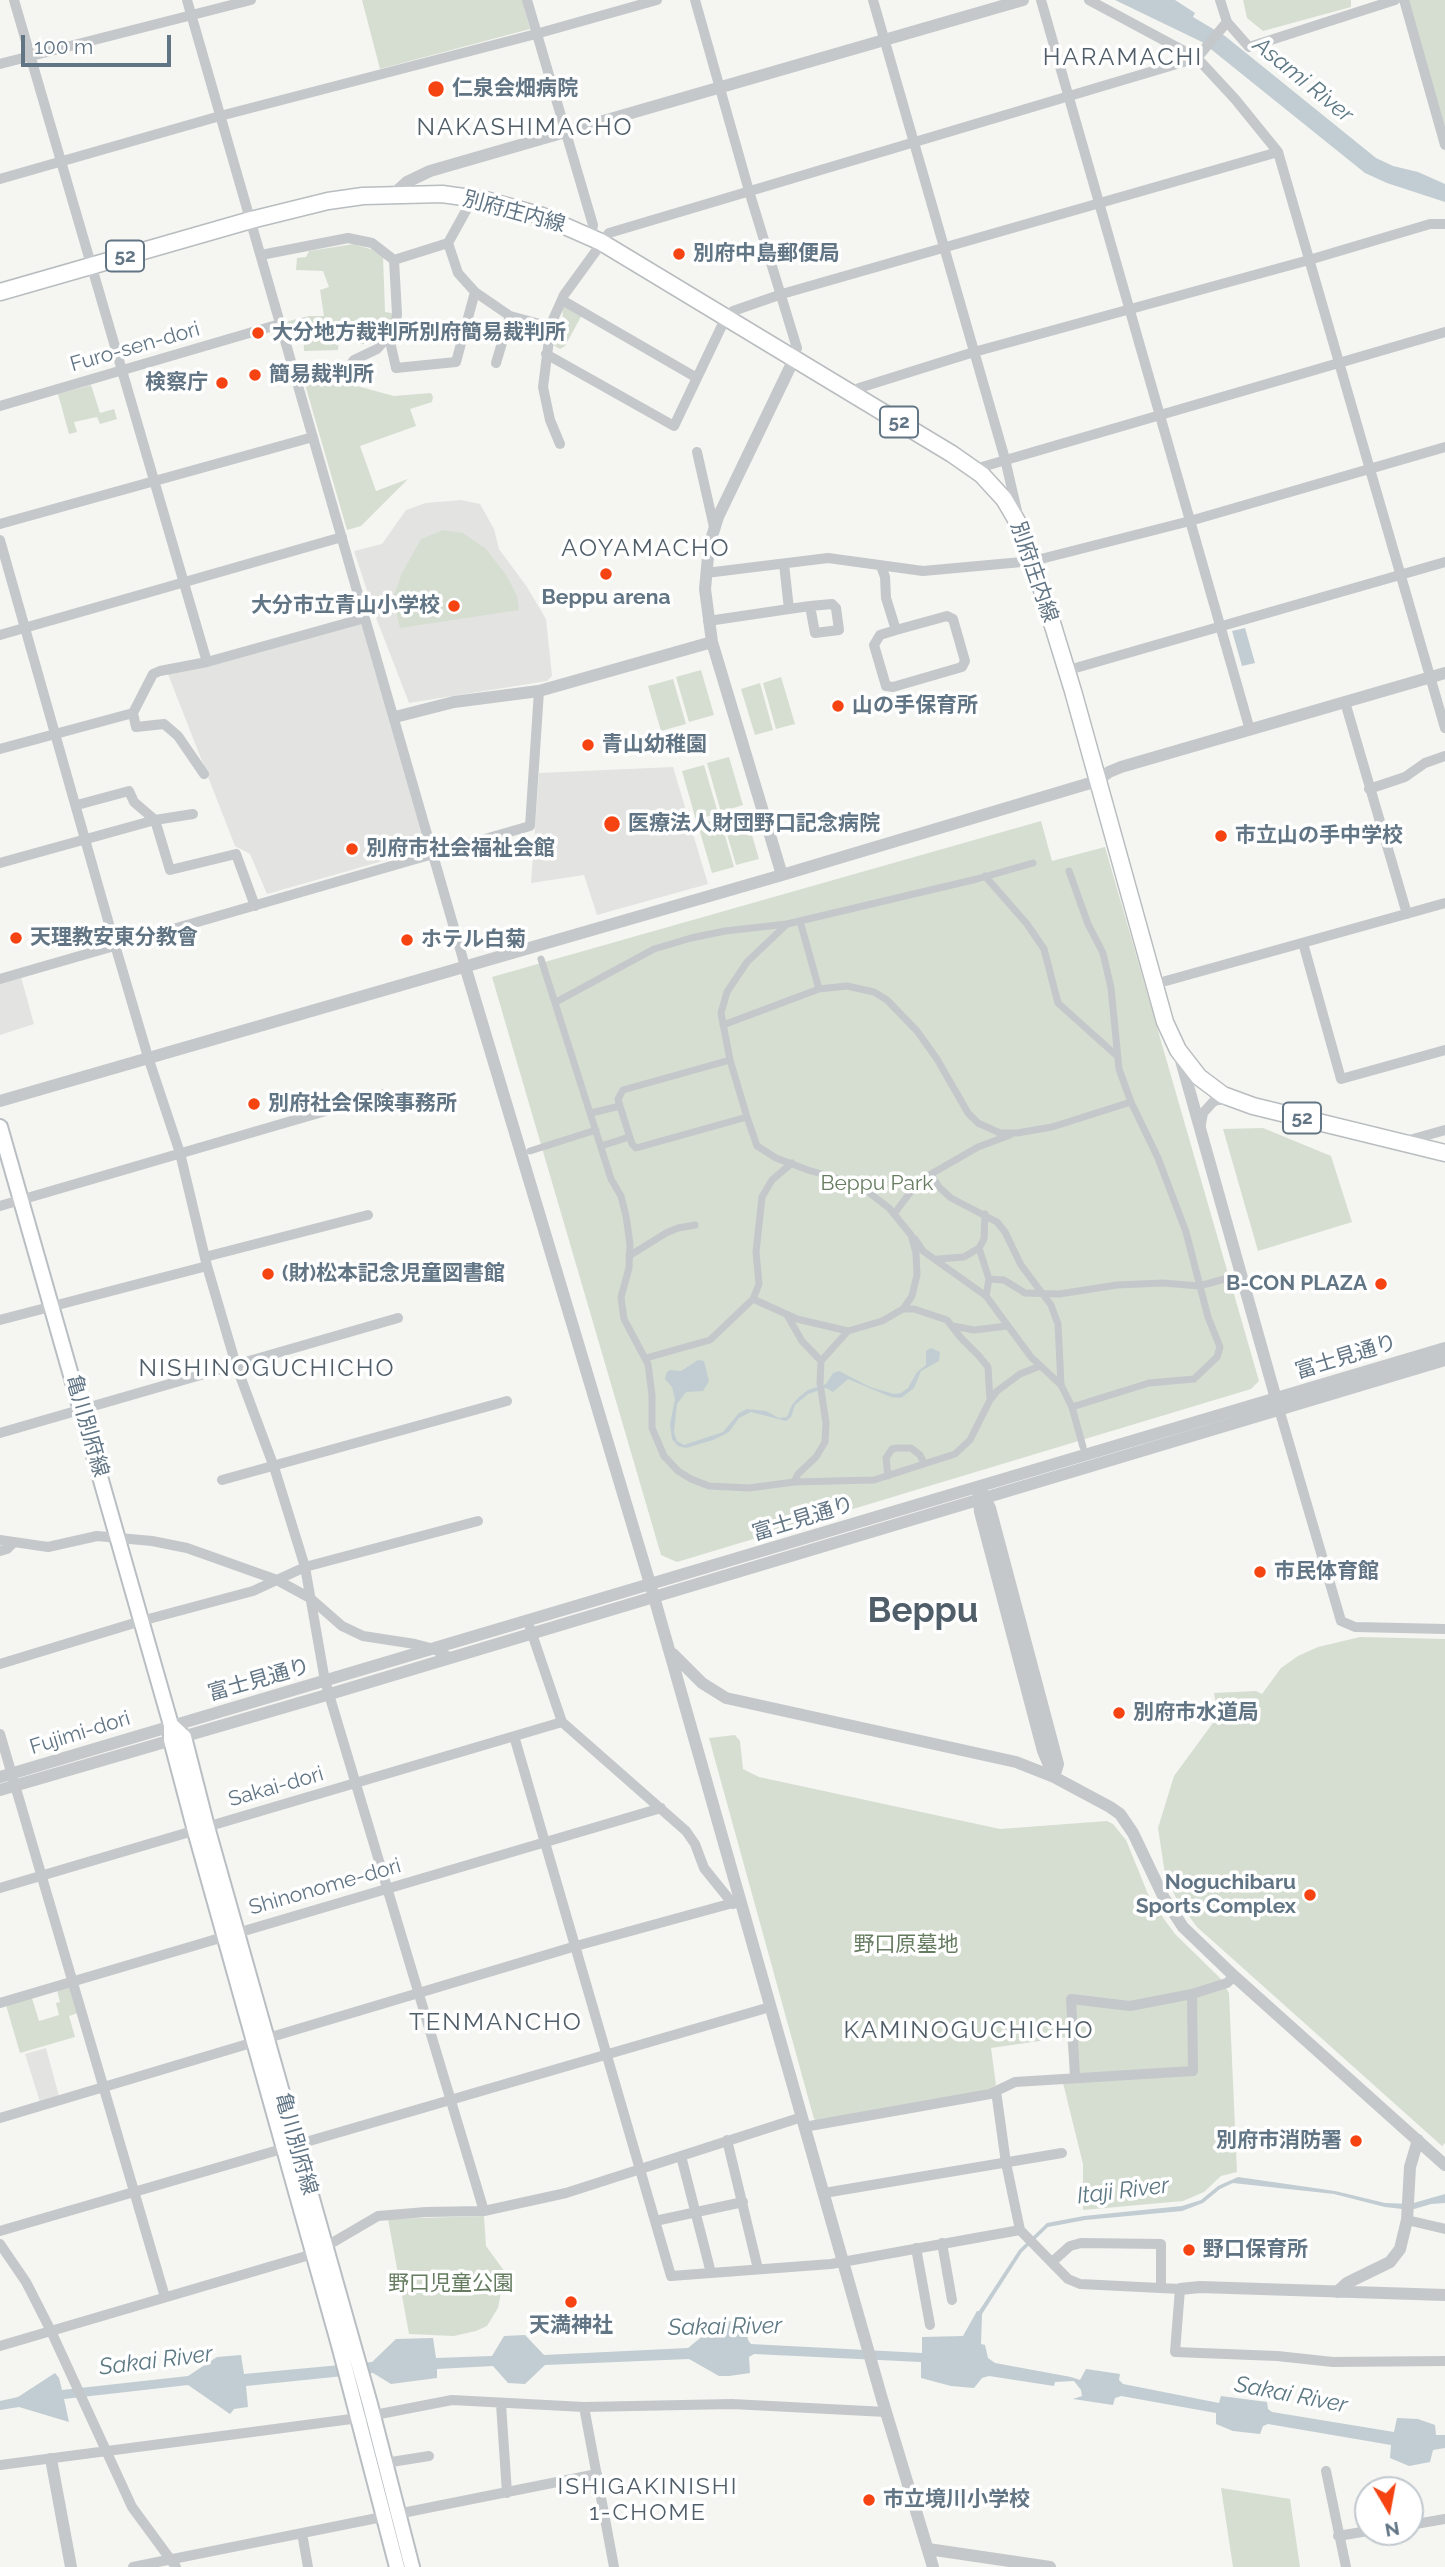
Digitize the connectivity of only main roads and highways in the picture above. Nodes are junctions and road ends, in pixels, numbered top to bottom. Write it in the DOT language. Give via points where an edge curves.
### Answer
graph roads {
  1 [pos="0,292"];
  2 [pos="0,1127"];
  3 [pos="1445,1153"];
  4 [pos="364,2410"];
  5 [pos="391,2514"];
  6 [pos="397,2567"];
  7 [pos="412,2567"];
  1 -- 3 [label="main road, 別府庄内線 / 52" via="251,220 328,201 394,194 473,198 542,216 596,239 975,470 999,493 1021,528 1033,561 1165,1022 1190,1068 1209,1086 1240,1102"];
  2 -- 4 [label="main road, 亀川別府線"];
  4 -- 5 [label="main road, 亀川別府線"];
  4 -- 5 [label="main road, 亀川別府線" via="385,2463"];
  5 -- 6 [label="main road, 亀川別府線"];
  5 -- 7 [label="main road, 亀川別府線"];
}
